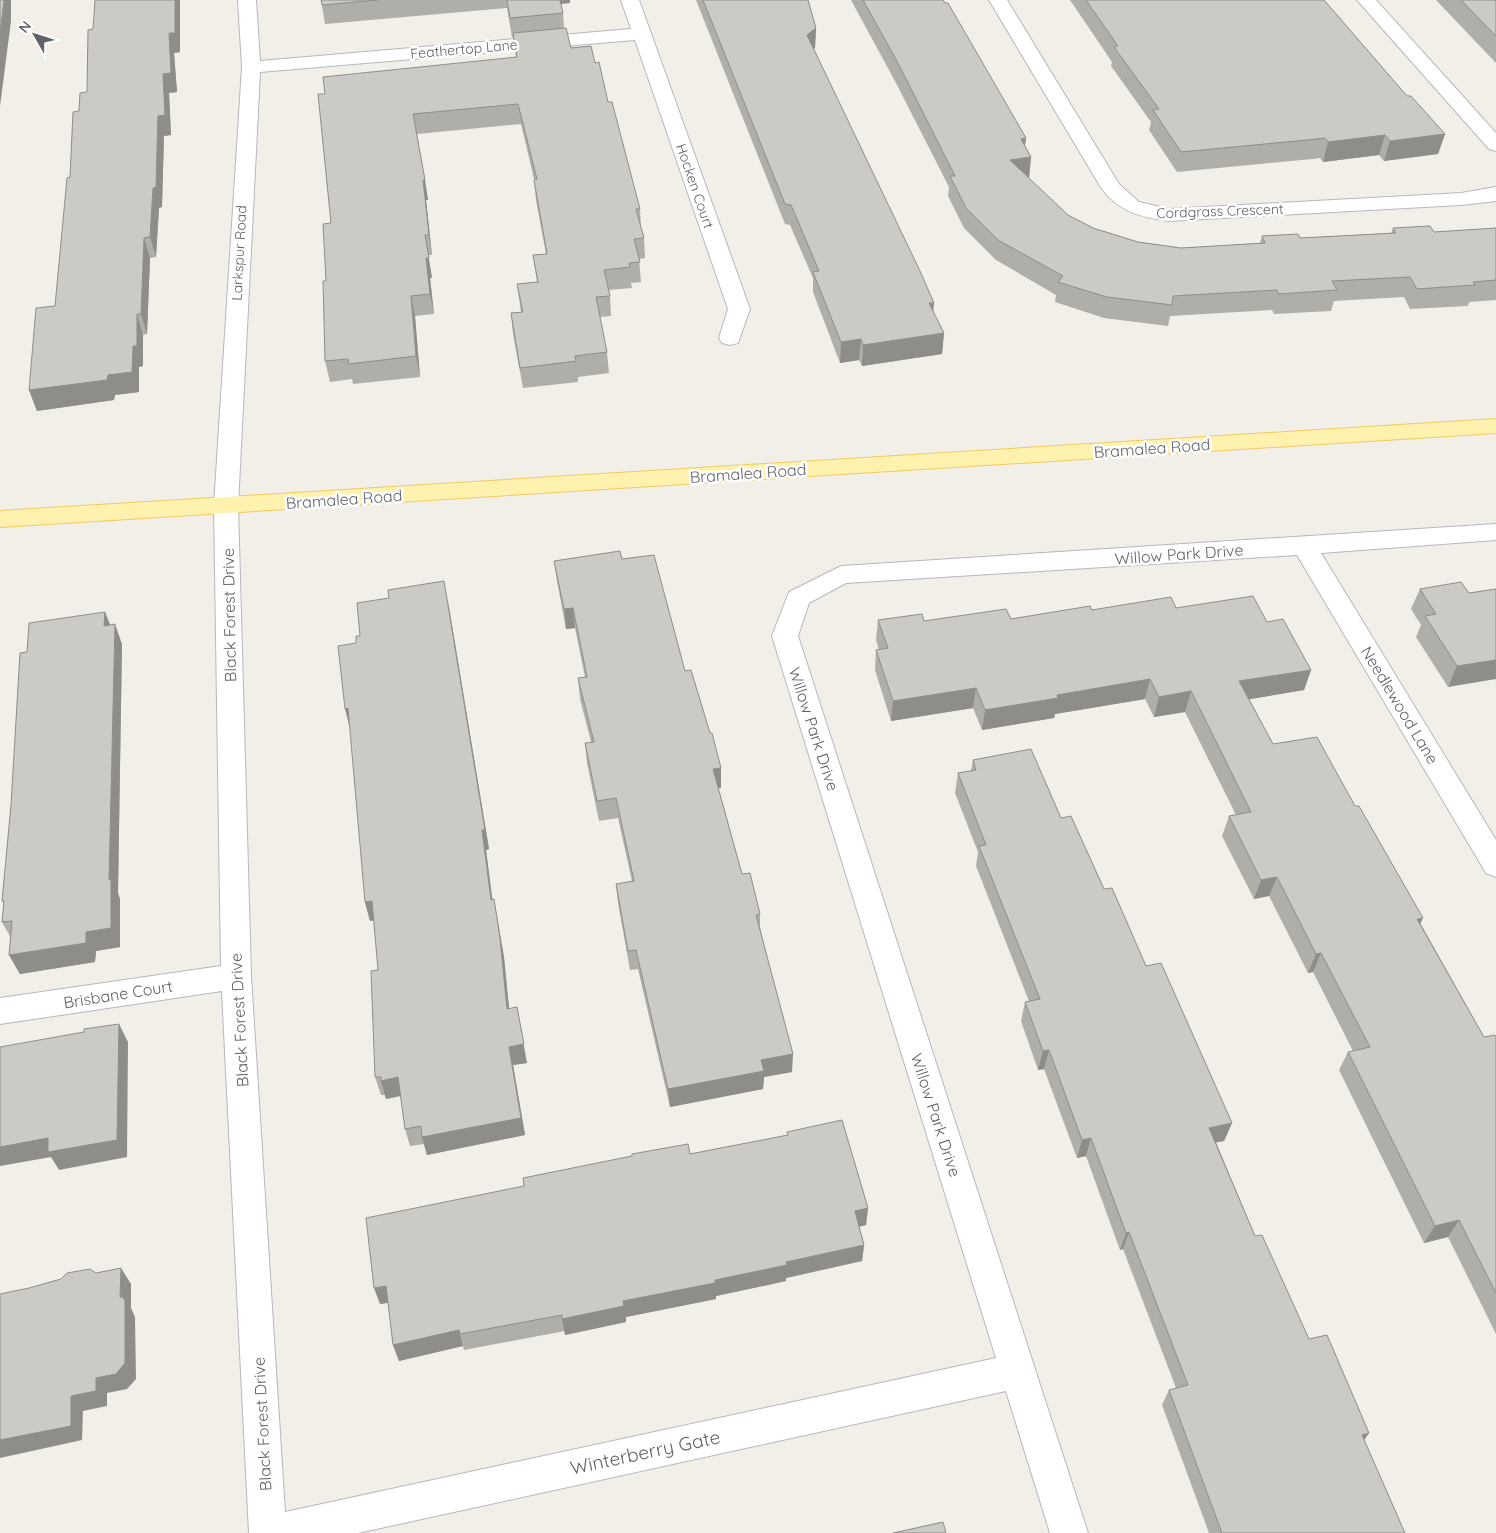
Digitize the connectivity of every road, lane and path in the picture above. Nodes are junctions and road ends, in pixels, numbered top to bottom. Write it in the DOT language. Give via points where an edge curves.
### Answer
graph roads {
  1 [pos="246,0"];
  2 [pos="630,0"];
  3 [pos="998,0"];
  4 [pos="1366,0"];
  5 [pos="642,34"];
  6 [pos="251,67"];
  7 [pos="1496,145"];
  8 [pos="1496,193"];
  9 [pos="730,338"];
  10 [pos="1496,426"];
  11 [pos="226,506"];
  12 [pos="0,519"];
  13 [pos="1496,532"];
  14 [pos="1304,546"];
  15 [pos="1496,865"];
  16 [pos="236,976"];
  17 [pos="0,1011"];
  18 [pos="1016,1371"];
  19 [pos="268,1533"];
  20 [pos="272,1533"];
  21 [pos="1069,1533"];
  1 -- 6 [label="street, Larkspur Road"];
  2 -- 5 [label="street"];
  3 -- 8 [label="street, Cordgrass Crescent" via="1097,162 1109,188 1124,202 1146,213 1169,215 1451,200"];
  4 -- 7 [label="street"];
  5 -- 6 [label="street, Feathertop Lane"];
  5 -- 9 [label="street, Hocken Court" via="739,309"];
  6 -- 11 [label="street, Larkspur Road"];
  10 -- 11 [label="main road, Bramalea Road"];
  11 -- 12 [label="main road, Bramalea Road"];
  11 -- 16 [label="street, Black Forest Drive"];
  13 -- 14 [label="street, Willow Park Drive"];
  14 -- 15 [label="street, Needlewood Lane"];
  14 -- 18 [label="street, Willow Park Drive" via="841,575 798,598 784,636"];
  16 -- 17 [label="street, Brisbane Court"];
  16 -- 19 [label="street, Black Forest Drive"];
  18 -- 20 [label="street, Winterberry Gate"];
  18 -- 21 [label="street, Willow Park Drive"];
}
